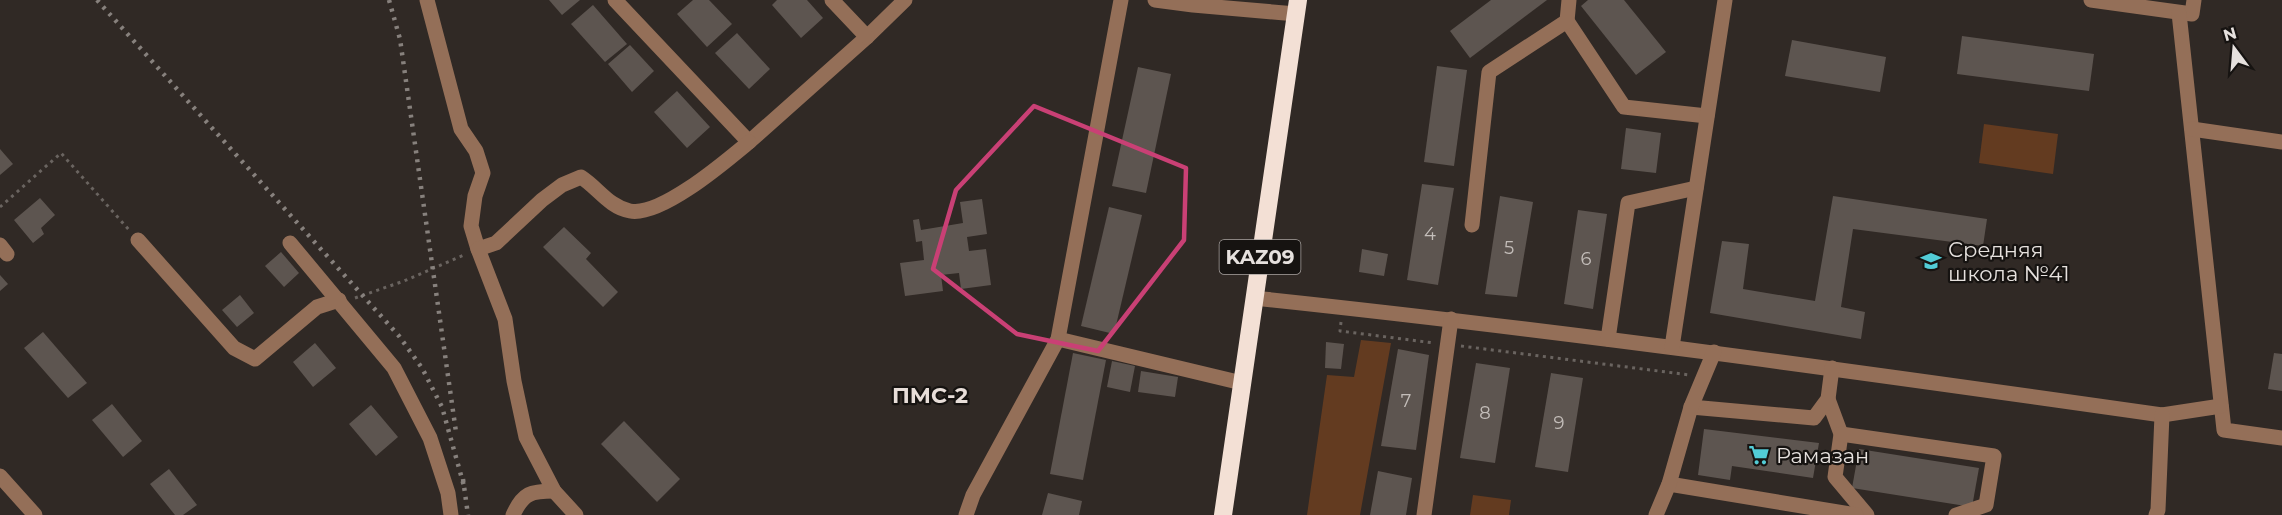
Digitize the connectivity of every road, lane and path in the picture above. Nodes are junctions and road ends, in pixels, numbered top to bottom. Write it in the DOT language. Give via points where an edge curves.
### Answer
graph roads {
  1 [pos="427,0"];
  2 [pos="615,0"];
  3 [pos="832,0"];
  4 [pos="905,0"];
  5 [pos="1121,0"];
  6 [pos="1155,0"];
  7 [pos="1569,0"];
  8 [pos="1725,0"];
  9 [pos="2091,0"];
  10 [pos="2193,0"];
  11 [pos="1297,7"];
  12 [pos="2179,13"];
  13 [pos="1566,21"];
  14 [pos="867,37"];
  15 [pos="1707,116"];
  16 [pos="2192,129"];
  17 [pos="749,142"];
  18 [pos="2282,142"];
  19 [pos="1696,188"];
  20 [pos="0,207"];
  21 [pos="1472,225"];
  22 [pos="138,240"];
  23 [pos="291,243"];
  24 [pos="478,249"];
  25 [pos="1254,298"];
  26 [pos="339,300"];
  27 [pos="1344,308"];
  28 [pos="1451,319"];
  29 [pos="1058,339"];
  30 [pos="1608,339"];
  31 [pos="1448,345"];
  32 [pos="1672,347"];
  33 [pos="1714,352"];
  34 [pos="1832,368"];
  35 [pos="1704,377"];
  36 [pos="1242,383"];
  37 [pos="1828,399"];
  38 [pos="1691,406"];
  39 [pos="2221,406"];
  40 [pos="2162,415"];
  41 [pos="1841,434"];
  42 [pos="2282,438"];
  43 [pos="0,476"];
  44 [pos="1669,484"];
  45 [pos="554,490"];
  46 [pos="35,515"];
  47 [pos="451,515"];
  48 [pos="513,515"];
  49 [pos="576,515"];
  50 [pos="966,515"];
  51 [pos="1223,515"];
  52 [pos="1424,515"];
  53 [pos="1656,515"];
  54 [pos="1856,515"];
  55 [pos="1867,515"];
  56 [pos="1956,515"];
  57 [pos="2156,515"];
  1 -- 24 [label="street" via="461,129 476,151 483,173 471,226"];
  2 -- 17 [label="street"];
  3 -- 14 [label="street"];
  4 -- 14 [label="street"];
  5 -- 29 [label="street"];
  6 -- 11 [label="street" via="1193,5"];
  7 -- 13 [label="street"];
  8 -- 15 [label="street"];
  9 -- 12 [label="street"];
  10 -- 12 [label="street" via="2192,14"];
  11 -- 25 [label="highway, KAZ09"];
  12 -- 16 [label="street"];
  13 -- 15 [label="street" via="1624,107"];
  13 -- 21 [label="street" via="1489,72"];
  14 -- 17 [label="street"];
  15 -- 19 [label="street"];
  16 -- 18 [label="street"];
  16 -- 39 [label="street"];
  17 -- 24 [label="street" via="710,175 660,205 632,212 611,204 595,186 580,177 542,200 496,243"];
  19 -- 30 [label="street" via="1628,203"];
  19 -- 32 [label="street"];
  20 -- 22 [label="path" via="61,153"];
  22 -- 26 [label="street" via="234,348 255,358 318,307"];
  23 -- 26 [label="street"];
  24 -- 26 [label="path" via="363,297"];
  24 -- 45 [label="street" via="505,319 526,437"];
  25 -- 27 [label="street"];
  25 -- 36 [label="highway, KAZ09"];
  26 -- 47 [label="street" via="394,368 430,438"];
  27 -- 28 [label="street"];
  27 -- 31 [label="path" via="1340,332"];
  28 -- 30 [label="street"];
  28 -- 31 [label="street"];
  29 -- 36 [label="street"];
  29 -- 50 [label="street" via="973,495"];
  30 -- 32 [label="street"];
  31 -- 35 [label="path"];
  31 -- 52 [label="street"];
  32 -- 33 [label="street"];
  33 -- 34 [label="street"];
  33 -- 35 [label="street"];
  34 -- 37 [label="street"];
  34 -- 40 [label="street"];
  35 -- 38 [label="street"];
  36 -- 51 [label="highway, KAZ09"];
  37 -- 38 [label="street" via="1814,418"];
  37 -- 41 [label="street"];
  38 -- 44 [label="street"];
  39 -- 40 [label="street"];
  39 -- 42 [label="street" via="2224,430"];
  40 -- 57 [label="street"];
  41 -- 55 [label="street" via="1835,477"];
  41 -- 56 [label="street" via="1994,456 1986,505"];
  43 -- 46 [label="street"];
  44 -- 53 [label="street"];
  44 -- 54 [label="street"];
  45 -- 48 [label="street" via="535,491 522,498"];
  45 -- 49 [label="street"];
}
